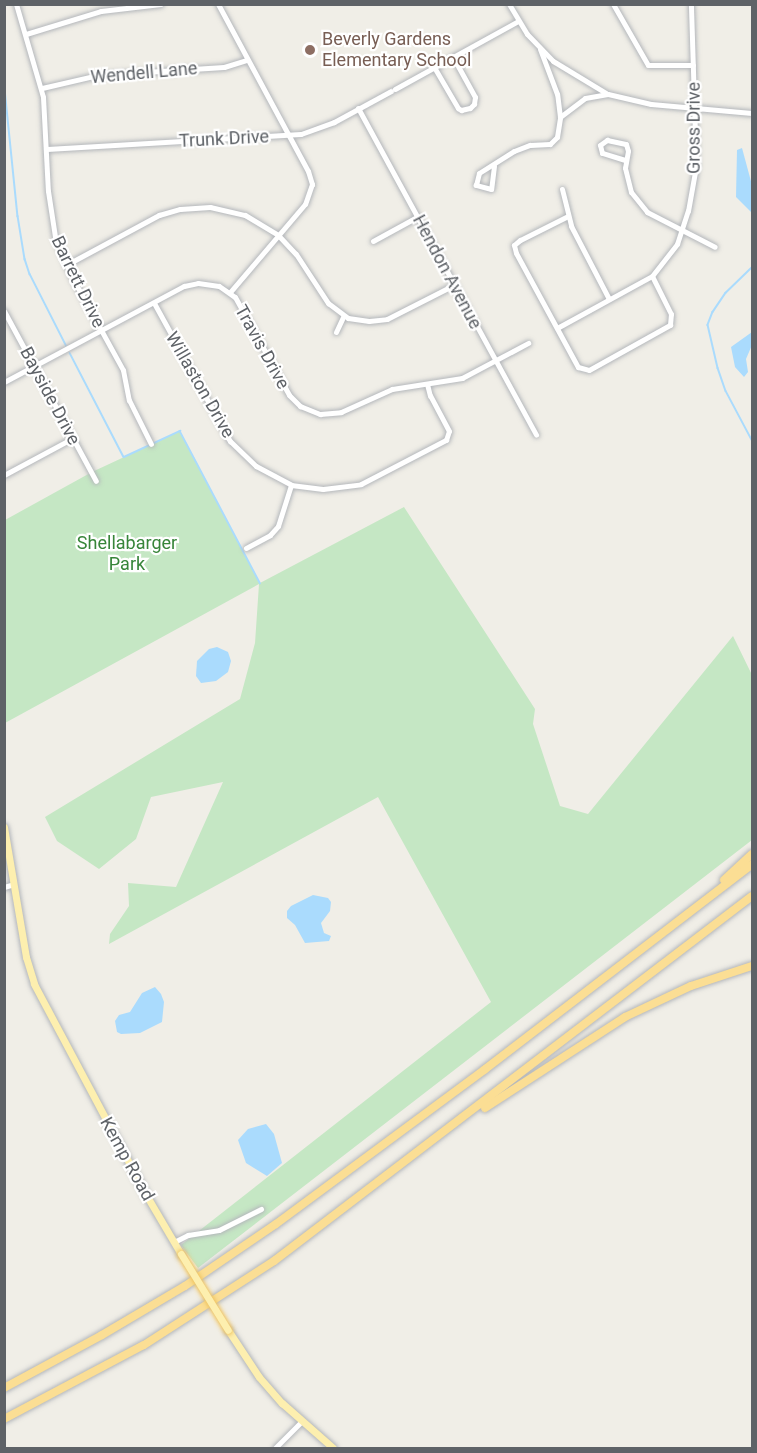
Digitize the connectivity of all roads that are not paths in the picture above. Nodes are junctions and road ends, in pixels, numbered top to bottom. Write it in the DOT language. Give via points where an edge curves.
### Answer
graph roads {
  1 [pos="16,4"];
  2 [pos="161,4"];
  3 [pos="218,4"];
  4 [pos="509,4"];
  5 [pos="613,4"];
  6 [pos="691,4"];
  7 [pos="518,21"];
  8 [pos="26,34"];
  9 [pos="540,49"];
  10 [pos="453,57"];
  11 [pos="247,60"];
  12 [pos="693,65"];
  13 [pos="434,67"];
  14 [pos="42,88"];
  15 [pos="608,93"];
  16 [pos="358,108"];
  17 [pos="695,109"];
  18 [pos="753,113"];
  19 [pos="560,117"];
  20 [pos="288,135"];
  21 [pos="47,149"];
  22 [pos="625,160"];
  23 [pos="494,166"];
  24 [pos="562,189"];
  25 [pos="417,216"];
  26 [pos="568,216"];
  27 [pos="682,231"];
  28 [pos="278,236"];
  29 [pos="373,241"];
  30 [pos="715,247"];
  31 [pos="66,265"];
  32 [pos="652,276"];
  33 [pos="454,285"];
  34 [pos="230,292"];
  35 [pos="609,299"];
  36 [pos="154,303"];
  37 [pos="4,311"];
  38 [pos="343,316"];
  39 [pos="557,328"];
  40 [pos="102,331"];
  41 [pos="336,332"];
  42 [pos="528,343"];
  43 [pos="496,361"];
  44 [pos="35,367"];
  45 [pos="4,382"];
  46 [pos="428,384"];
  47 [pos="536,435"];
  48 [pos="73,438"];
  49 [pos="151,444"];
  50 [pos="4,475"];
  51 [pos="96,481"];
  52 [pos="291,484"];
  53 [pos="246,548"];
  54 [pos="4,827"];
  55 [pos="753,854"];
  56 [pos="753,864"];
  57 [pos="14,884"];
  58 [pos="4,887"];
  59 [pos="753,896"];
  60 [pos="692,909"];
  61 [pos="753,966"];
  62 [pos="436,1138"];
  63 [pos="261,1209"];
  64 [pos="174,1242"];
  65 [pos="4,1388"];
  66 [pos="4,1419"];
  67 [pos="302,1422"];
  68 [pos="275,1449"];
  69 [pos="333,1449"];
  1 -- 8 [label="street, Barrett Drive"];
  2 -- 8 [label="street" via="101,11"];
  3 -- 11 [label="street"];
  4 -- 7 [label="street"];
  5 -- 12 [label="street" via="648,65"];
  6 -- 12 [label="street, Gross Drive"];
  7 -- 9 [label="street"];
  7 -- 10 [label="street, Trunk Drive"];
  8 -- 14 [label="street, Barrett Drive"];
  9 -- 15 [label="street" via="565,70"];
  9 -- 19 [label="street" via="553,78"];
  10 -- 13 [label="street, Trunk Drive"];
  10 -- 13 [label="street" via="475,97 470,108 458,108"];
  11 -- 14 [label="street, Wendell Lane" via="224,67 98,75"];
  11 -- 20 [label="street"];
  12 -- 17 [label="street, Gross Drive"];
  13 -- 16 [label="street, Trunk Drive"];
  14 -- 21 [label="street, Barrett Drive"];
  15 -- 17 [label="street" via="651,104"];
  15 -- 19 [label="street" via="585,98"];
  16 -- 20 [label="street, Trunk Drive" via="310,131"];
  16 -- 25 [label="street, Hendon Avenue"];
  17 -- 18 [label="street"];
  17 -- 27 [label="street, Gross Drive" via="696,166"];
  19 -- 23 [label="street" via="554,141 522,147"];
  20 -- 21 [label="street, Trunk Drive"];
  20 -- 28 [label="street" via="312,184 305,204"];
  21 -- 31 [label="street, Barrett Drive" via="51,219"];
  22 -- 22 [label="street" via="626,144 607,140 600,145 602,153"];
  22 -- 27 [label="street" via="631,192 638,203"];
  23 -- 23 [label="street" via="479,173 476,185 491,189"];
  24 -- 26 [label="street"];
  25 -- 29 [label="street"];
  25 -- 33 [label="street, Hendon Avenue"];
  26 -- 35 [label="street"];
  26 -- 39 [label="street" via="514,245"];
  27 -- 30 [label="street"];
  27 -- 32 [label="street, Gross Drive" via="672,252"];
  28 -- 31 [label="street" via="257,221 234,212 210,207 180,209 150,220"];
  28 -- 34 [label="street"];
  28 -- 38 [label="street" via="296,254 321,295"];
  31 -- 40 [label="street, Barrett Drive"];
  32 -- 35 [label="street, Gross Drive"];
  32 -- 39 [label="street" via="671,314 670,325 660,331 583,370"];
  33 -- 38 [label="street" via="387,319 369,321"];
  33 -- 43 [label="street, Hendon Avenue"];
  34 -- 36 [label="street, Travis Drive" via="198,283 184,286"];
  34 -- 46 [label="street, Travis Drive" via="285,389 306,410 334,414 380,393"];
  35 -- 39 [label="street, Gross Drive"];
  36 -- 40 [label="street, Travis Drive"];
  36 -- 52 [label="street, Willaston Drive" via="230,441 256,466"];
  37 -- 44 [label="street, Bayside Drive"];
  38 -- 41 [label="street"];
  40 -- 44 [label="street, Travis Drive"];
  40 -- 49 [label="street, Barrett Drive" via="123,370 129,400"];
  42 -- 43 [label="street, Travis Drive"];
  43 -- 46 [label="street, Travis Drive" via="462,378"];
  43 -- 47 [label="street, Hendon Avenue"];
  44 -- 45 [label="street, Travis Drive"];
  44 -- 48 [label="street, Bayside Drive"];
  46 -- 52 [label="street, Willaston Drive" via="430,396 449,431 446,440 362,484 323,489"];
  48 -- 50 [label="street"];
  48 -- 51 [label="street, Bayside Drive"];
  52 -- 53 [label="street" via="278,526"];
  54 -- 57 [label="main road, Kemp Road"];
  55 -- 60 [label="highway"];
  56 -- 60 [label="highway"];
  57 -- 58 [label="street"];
  57 -- 64 [label="main road, Kemp Road" via="26,957 36,989"];
  59 -- 62 [label="highway"];
  60 -- 65 [label="highway" via="276,1224 185,1286"];
  61 -- 62 [label="highway" via="691,986 625,1017"];
  62 -- 66 [label="highway" via="274,1261 203,1308 144,1345"];
  63 -- 64 [label="street" via="219,1230 188,1235"];
  64 -- 67 [label="main road, Kemp Road, bridge" via="259,1377"];
  67 -- 68 [label="street"];
  67 -- 69 [label="main road, Kemp Road"];
}
